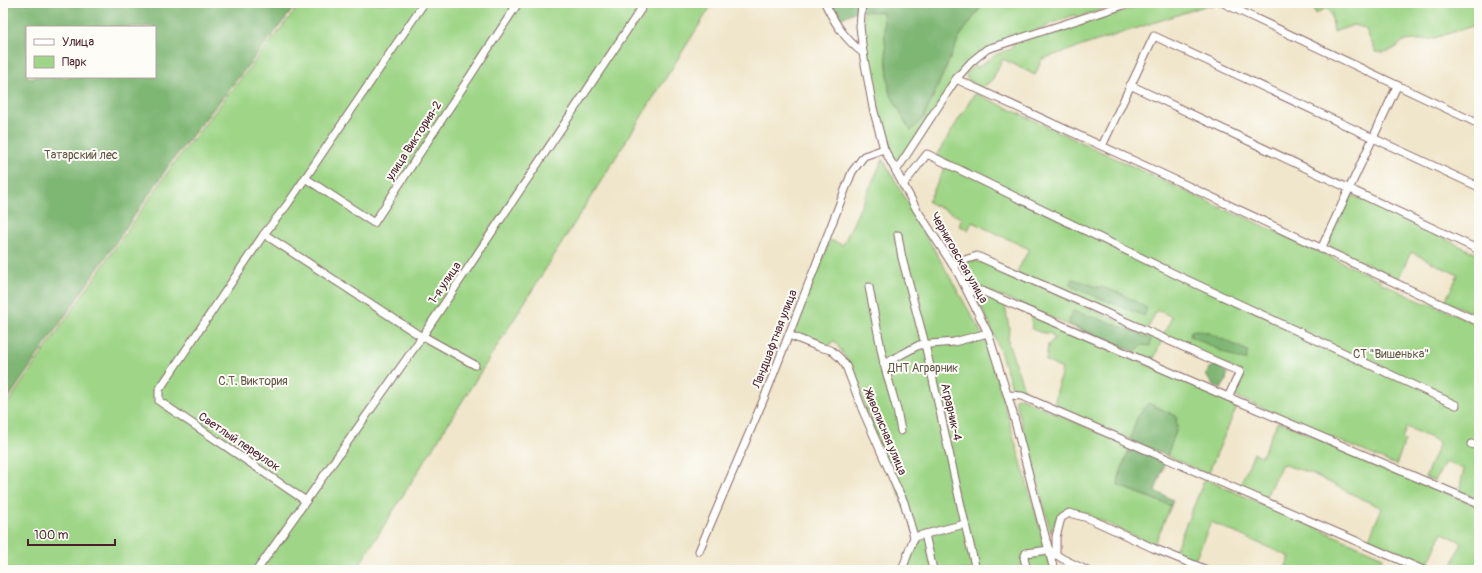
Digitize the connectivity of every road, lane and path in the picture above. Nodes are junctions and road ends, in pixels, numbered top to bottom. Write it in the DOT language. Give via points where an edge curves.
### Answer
graph roads {
  1 [pos="424,3"];
  2 [pos="518,3"];
  3 [pos="645,3"];
  4 [pos="826,3"];
  5 [pos="862,3"];
  6 [pos="1130,3"];
  7 [pos="1223,3"];
  8 [pos="863,53"];
  9 [pos="956,79"];
  10 [pos="1130,85"];
  11 [pos="1397,86"];
  12 [pos="1479,124"];
  13 [pos="1373,138"];
  14 [pos="1102,146"];
  15 [pos="884,148"];
  16 [pos="896,171"];
  17 [pos="305,178"];
  18 [pos="903,185"];
  19 [pos="1479,187"];
  20 [pos="1349,188"];
  21 [pos="264,234"];
  22 [pos="898,235"];
  23 [pos="1321,249"];
  24 [pos="1479,250"];
  25 [pos="952,264"];
  26 [pos="869,287"];
  27 [pos="968,291"];
  28 [pos="1479,322"];
  29 [pos="988,333"];
  30 [pos="789,335"];
  31 [pos="423,336"];
  32 [pos="925,344"];
  33 [pos="884,364"];
  34 [pos="475,365"];
  35 [pos="1008,395"];
  36 [pos="1228,397"];
  37 [pos="1456,405"];
  38 [pos="901,431"];
  39 [pos="1471,444"];
  40 [pos="1479,446"];
  41 [pos="306,501"];
  42 [pos="1479,504"];
  43 [pos="965,524"];
  44 [pos="925,534"];
  45 [pos="914,537"];
  46 [pos="1049,550"];
  47 [pos="699,551"];
  48 [pos="1056,555"];
  49 [pos="257,570"];
  50 [pos="902,570"];
  51 [pos="933,570"];
  52 [pos="976,570"];
  53 [pos="1027,570"];
  54 [pos="1054,570"];
  55 [pos="1086,570"];
  56 [pos="1207,570"];
  57 [pos="1422,570"];
  1 -- 17 [label="street"];
  2 -- 17 [label="street, улица Виктория-2" via="374,224"];
  3 -- 31 [label="street, 1-я улица"];
  4 -- 8 [label="street" via="840,30 849,42"];
  5 -- 8 [label="street, Черниговская улица" via="860,26"];
  6 -- 9 [label="street" via="987,49"];
  7 -- 11 [label="street"];
  8 -- 15 [label="street, Черниговская улица" via="873,108"];
  9 -- 14 [label="street"];
  9 -- 16 [label="street"];
  10 -- 13 [label="street" via="1154,36"];
  10 -- 14 [label="street"];
  10 -- 20 [label="street"];
  11 -- 12 [label="street"];
  11 -- 13 [label="street"];
  13 -- 19 [label="street"];
  13 -- 20 [label="street"];
  14 -- 23 [label="street"];
  15 -- 16 [label="street, Черниговская улица"];
  15 -- 30 [label="street, Ландшафтная улица" via="864,156 852,172"];
  16 -- 18 [label="street, Черниговская улица"];
  17 -- 21 [label="street"];
  18 -- 25 [label="street, Черниговская улица"];
  18 -- 37 [label="street" via="927,154 1183,278"];
  20 -- 23 [label="street"];
  20 -- 24 [label="street"];
  21 -- 31 [label="street"];
  21 -- 41 [label="street, Светлый переулок" via="159,390 159,401"];
  22 -- 32 [label="street, Аграрник-4"];
  23 -- 28 [label="street"];
  25 -- 27 [label="street, Черниговская улица"];
  25 -- 36 [label="street" via="977,256 1240,372"];
  26 -- 33 [label="street"];
  27 -- 29 [label="street, Черниговская улица"];
  27 -- 36 [label="street" via="982,291"];
  29 -- 32 [label="street" via="954,342"];
  29 -- 35 [label="street, Черниговская улица"];
  30 -- 45 [label="street, Живописная улица" via="831,350 846,366 904,502"];
  30 -- 47 [label="street, Ландшафтная улица"];
  31 -- 34 [label="street"];
  31 -- 41 [label="street, 1-я улица"];
  32 -- 33 [label="street"];
  32 -- 43 [label="street, Аграрник-4"];
  33 -- 38 [label="street"];
  35 -- 46 [label="street, Черниговская улица"];
  35 -- 57 [label="street" via="1022,396"];
  36 -- 42 [label="street"];
  39 -- 40 [label="street"];
  41 -- 49 [label="street, 1-я улица"];
  43 -- 44 [label="street"];
  43 -- 52 [label="street, Аграрник-4"];
  44 -- 45 [label="street"];
  44 -- 51 [label="street"];
  45 -- 50 [label="street"];
  46 -- 48 [label="street"];
  46 -- 53 [label="street" via="1026,553 1024,558"];
  46 -- 54 [label="street, Черниговская улица"];
  48 -- 55 [label="street"];
  48 -- 56 [label="street" via="1056,537 1061,518 1069,513 1088,518"];
}
